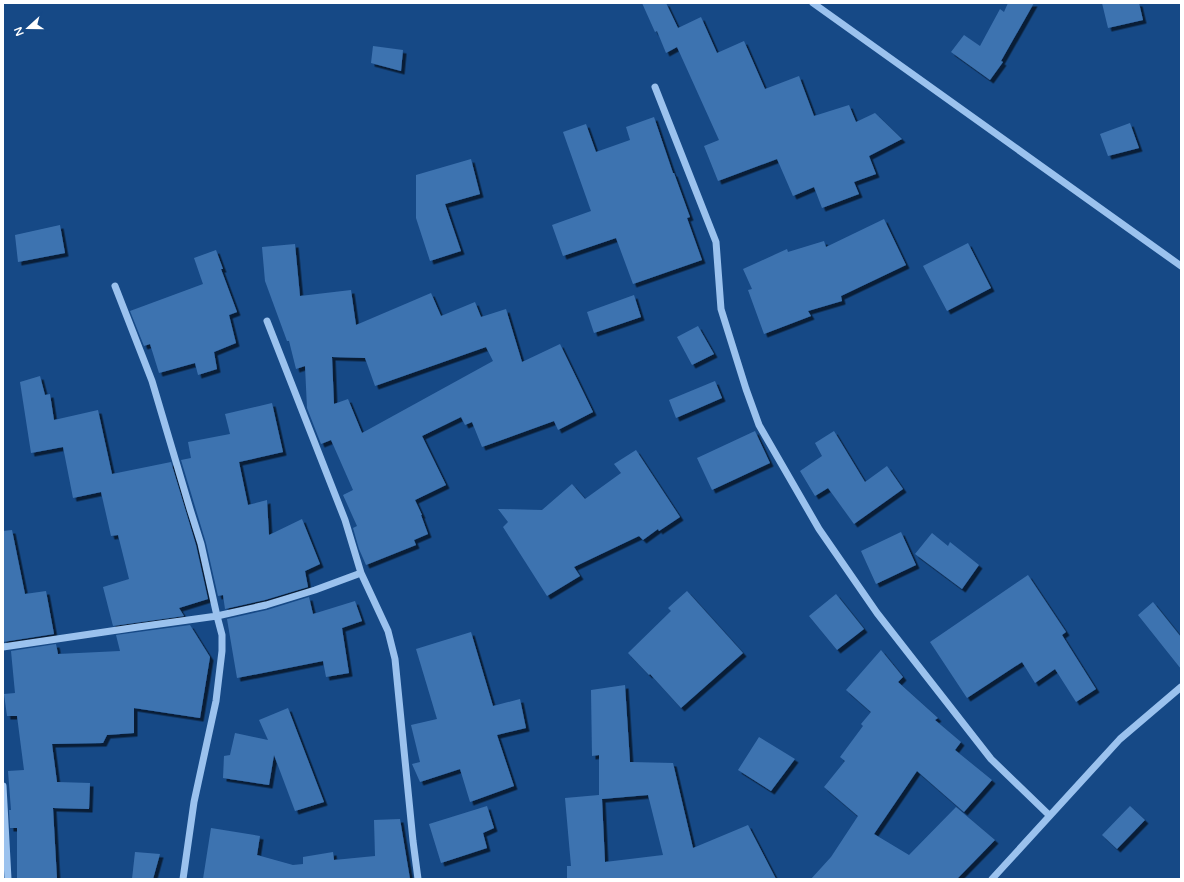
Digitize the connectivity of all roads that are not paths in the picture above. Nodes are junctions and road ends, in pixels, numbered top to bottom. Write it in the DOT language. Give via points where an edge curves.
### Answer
graph roads {
  1 [pos="813,3"];
  2 [pos="655,87"];
  3 [pos="1181,266"];
  4 [pos="114,286"];
  5 [pos="267,321"];
  6 [pos="361,573"];
  7 [pos="217,616"];
  8 [pos="3,647"];
  9 [pos="1181,687"];
  10 [pos="3,786"];
  11 [pos="1049,815"];
  12 [pos="8,879"];
  13 [pos="183,879"];
  14 [pos="418,879"];
  15 [pos="992,879"];
  1 -- 3 [label="street"];
  2 -- 11 [label="street" via="716,242 721,309 759,425 819,529 877,613 991,759"];
  4 -- 7 [label="street" via="152,381 201,544"];
  5 -- 6 [label="street" via="345,520"];
  6 -- 7 [label="street" via="266,605"];
  6 -- 14 [label="street" via="388,631 395,659"];
  7 -- 8 [label="street"];
  7 -- 13 [label="street" via="222,634 216,701 194,802"];
  9 -- 11 [label="street" via="1120,739"];
  10 -- 12 [label="street"];
  11 -- 15 [label="street"];
}
